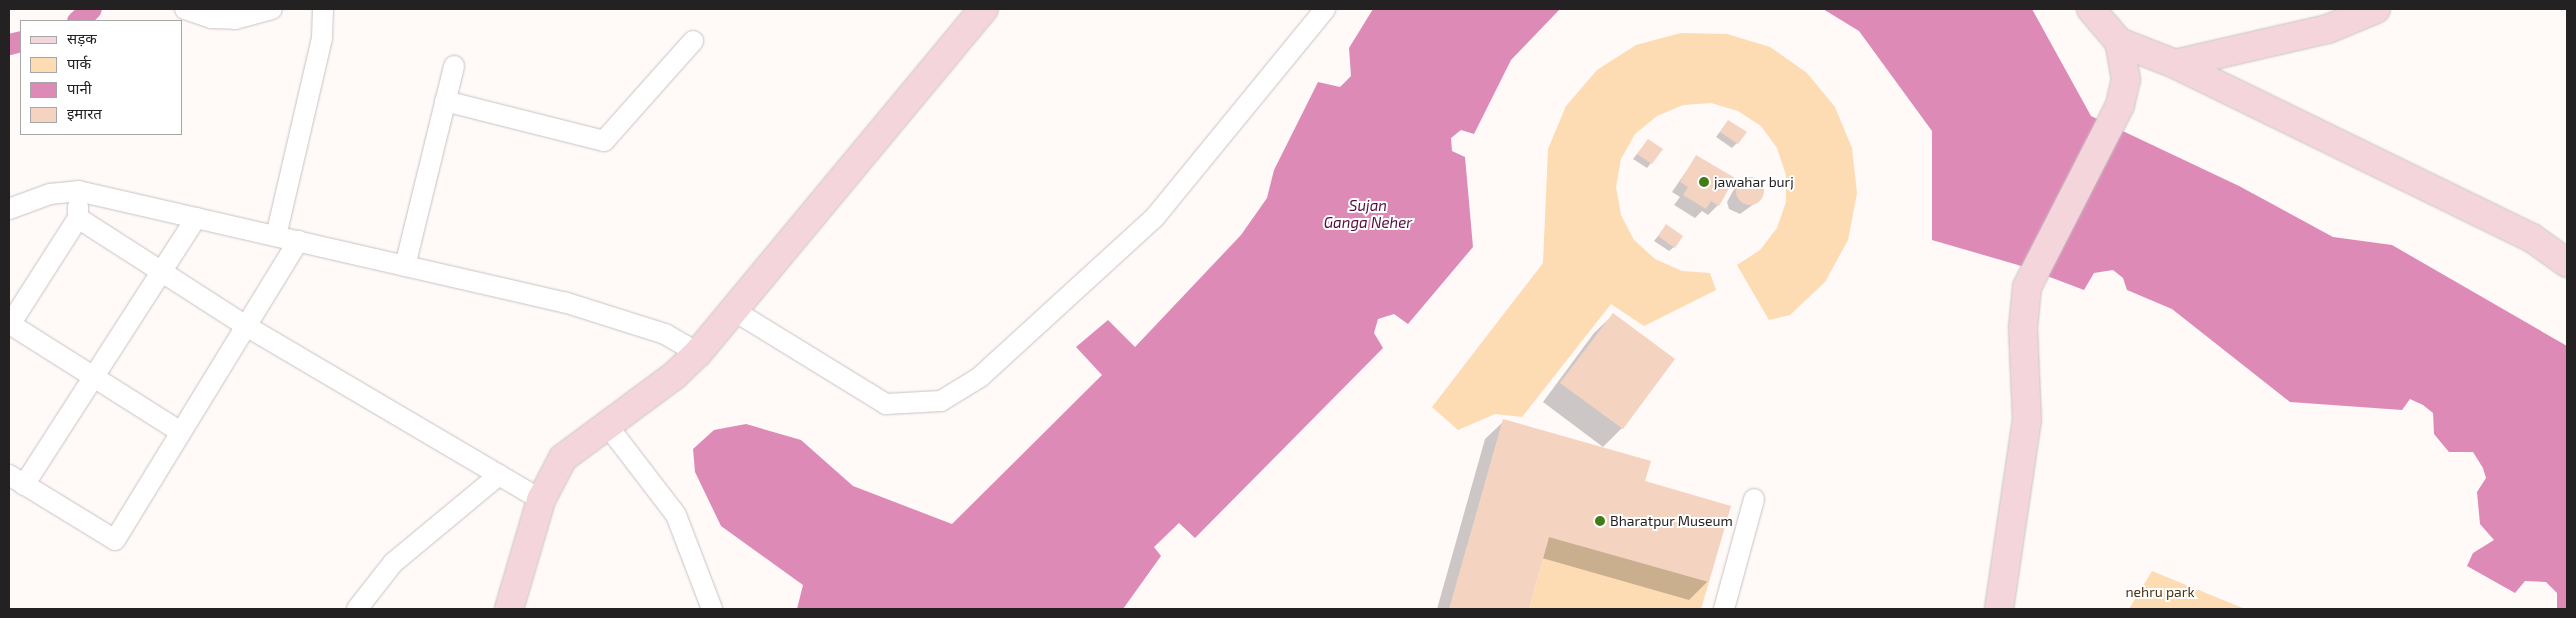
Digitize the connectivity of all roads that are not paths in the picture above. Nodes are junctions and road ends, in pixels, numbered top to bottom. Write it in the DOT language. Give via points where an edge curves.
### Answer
graph roads {
  1 [pos="185,9"];
  2 [pos="272,9"];
  3 [pos="323,9"];
  4 [pos="984,9"];
  5 [pos="1325,9"];
  6 [pos="2091,9"];
  7 [pos="2376,9"];
  8 [pos="693,41"];
  9 [pos="2119,42"];
  10 [pos="2175,64"];
  11 [pos="454,66"];
  12 [pos="445,100"];
  13 [pos="78,191"];
  14 [pos="9,209"];
  15 [pos="78,218"];
  16 [pos="196,218"];
  17 [pos="276,236"];
  18 [pos="298,241"];
  19 [pos="2567,263"];
  20 [pos="405,266"];
  21 [pos="162,271"];
  22 [pos="734,310"];
  23 [pos="9,325"];
  24 [pos="246,326"];
  25 [pos="698,352"];
  26 [pos="94,376"];
  27 [pos="607,425"];
  28 [pos="181,432"];
  29 [pos="499,475"];
  30 [pos="17,480"];
  31 [pos="1754,498"];
  32 [pos="541,500"];
  33 [pos="357,609"];
  34 [pos="510,609"];
  35 [pos="712,609"];
  36 [pos="1724,609"];
  37 [pos="1999,609"];
  1 -- 2 [label="street" via="211,18 235,19"];
  3 -- 17 [label="street" via="322,38"];
  4 -- 22 [label="street"];
  5 -- 22 [label="street" via="1155,218 980,377 941,401 886,404"];
  6 -- 9 [label="street"];
  7 -- 10 [label="street" via="2328,28"];
  8 -- 12 [label="street" via="604,141"];
  9 -- 10 [label="street"];
  9 -- 37 [label="street" via="2126,80 2120,105 2027,287 2023,328 2027,420"];
  10 -- 19 [label="street" via="2532,238"];
  11 -- 12 [label="street"];
  12 -- 20 [label="street"];
  13 -- 14 [label="street" via="50,194"];
  13 -- 15 [label="street"];
  13 -- 16 [label="street"];
  15 -- 21 [label="street"];
  15 -- 23 [label="street"];
  16 -- 17 [label="street"];
  16 -- 21 [label="street"];
  17 -- 18 [label="street"];
  18 -- 20 [label="street"];
  18 -- 24 [label="street"];
  20 -- 25 [label="street" via="564,302 666,334"];
  21 -- 24 [label="street"];
  21 -- 26 [label="street"];
  22 -- 25 [label="street"];
  23 -- 26 [label="street"];
  24 -- 28 [label="street"];
  24 -- 29 [label="street"];
  25 -- 27 [label="street" via="675,375"];
  26 -- 28 [label="street"];
  26 -- 30 [label="street"];
  27 -- 32 [label="street" via="563,458"];
  27 -- 35 [label="street" via="676,515"];
  28 -- 30 [label="street" via="115,540"];
  29 -- 32 [label="street"];
  29 -- 33 [label="street" via="393,563"];
  31 -- 36 [label="street"];
  32 -- 34 [label="street"];
}
